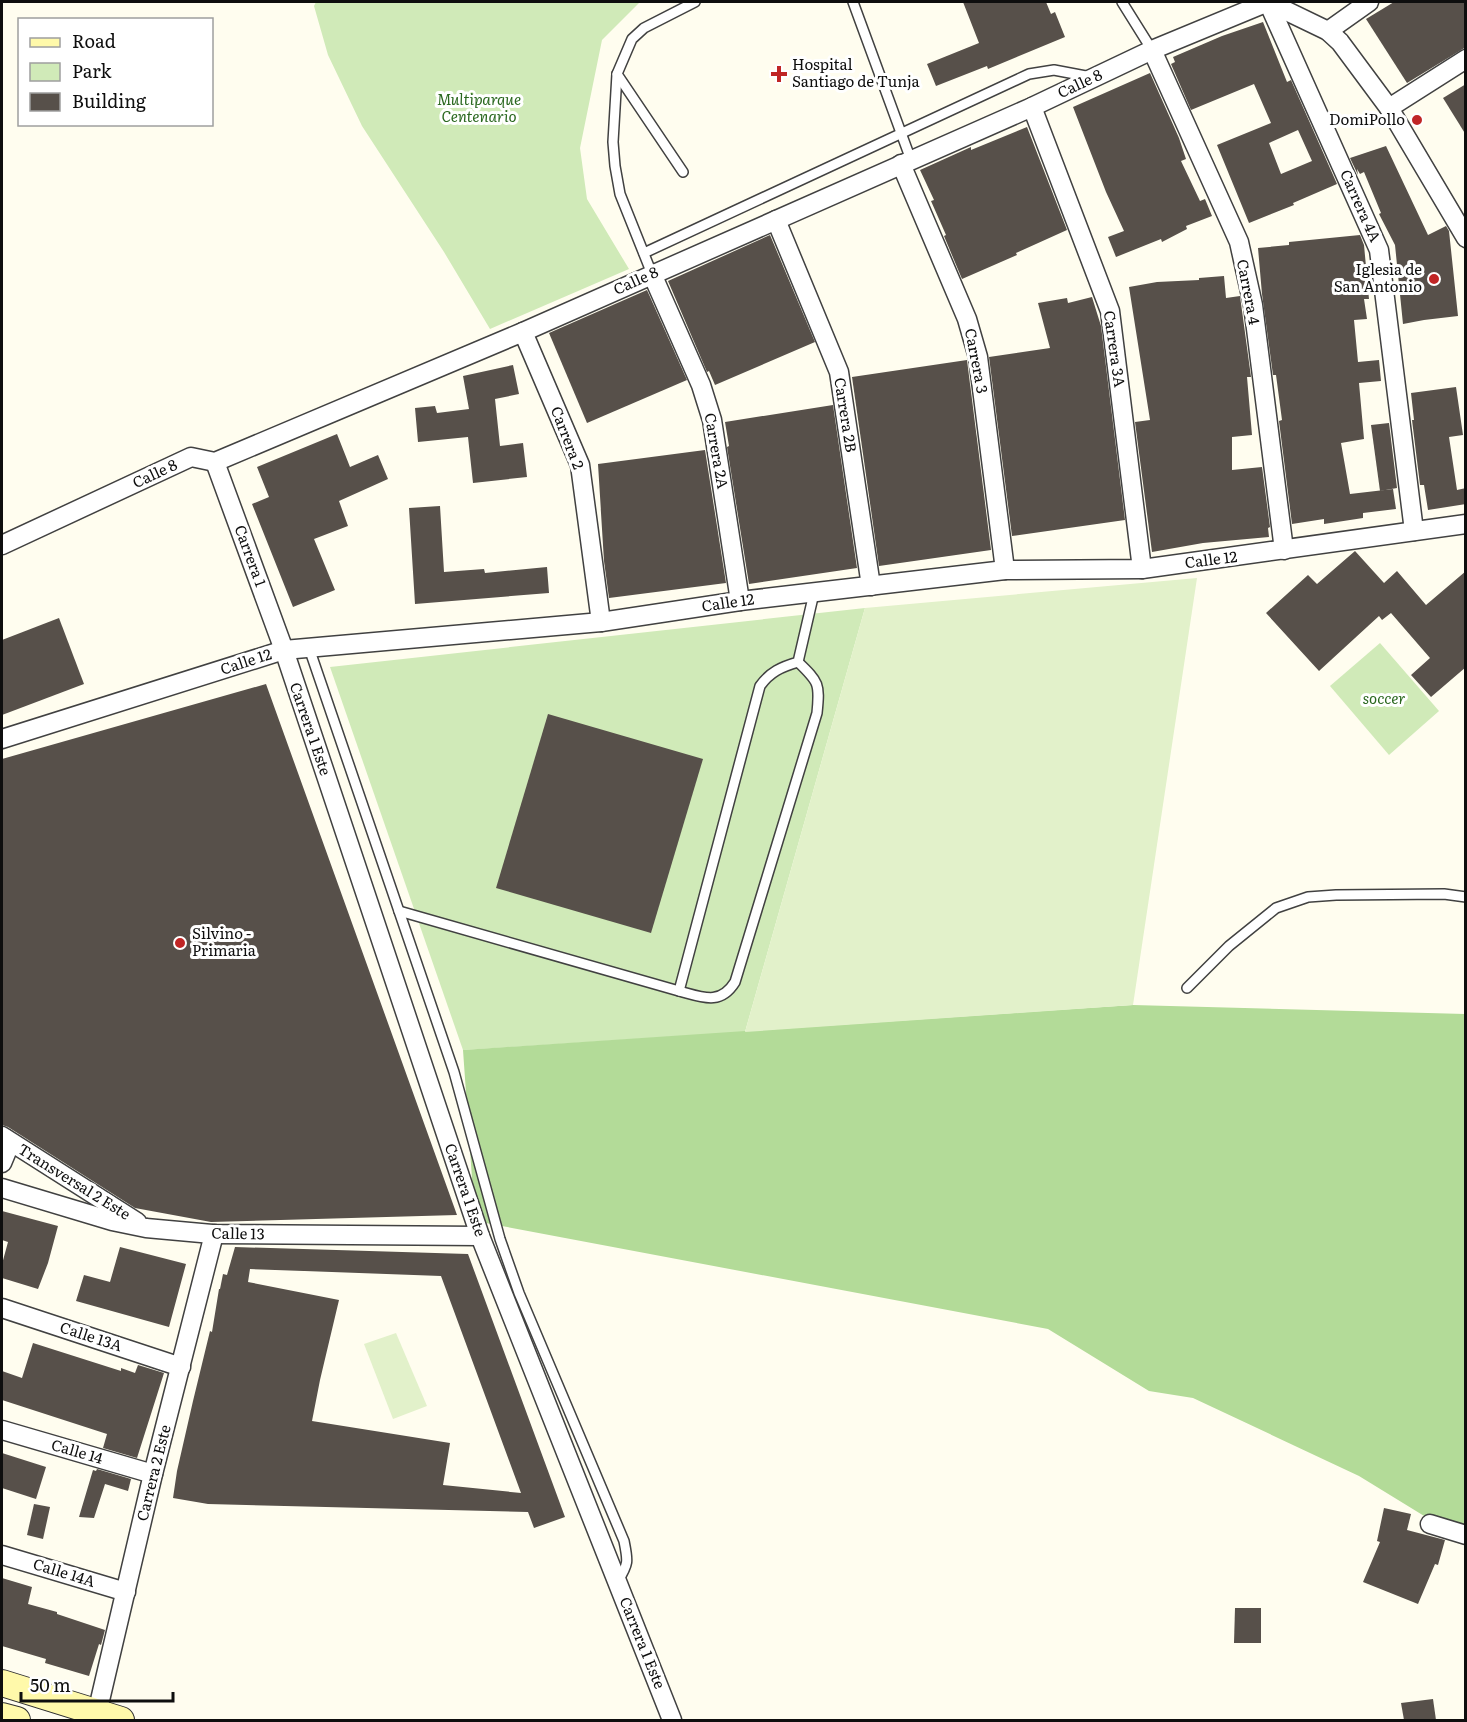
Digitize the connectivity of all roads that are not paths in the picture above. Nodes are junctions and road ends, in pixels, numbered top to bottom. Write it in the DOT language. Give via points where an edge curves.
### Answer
graph roads {
  1 [pos="695,2"];
  2 [pos="853,2"];
  3 [pos="1122,2"];
  4 [pos="1268,2"];
  5 [pos="1369,2"];
  6 [pos="1328,31"];
  7 [pos="1152,50"];
  8 [pos="1466,59"];
  9 [pos="616,74"];
  10 [pos="1093,78"];
  11 [pos="1032,107"];
  12 [pos="1389,108"];
  13 [pos="902,134"];
  14 [pos="906,162"];
  15 [pos="683,172"];
  16 [pos="776,219"];
  17 [pos="1466,238"];
  18 [pos="644,253"];
  19 [pos="652,274"];
  20 [pos="523,332"];
  21 [pos="215,462"];
  22 [pos="1466,524"];
  23 [pos="1414,531"];
  24 [pos="2,545"];
  25 [pos="1284,550"];
  26 [pos="1142,568"];
  27 [pos="1005,570"];
  28 [pos="871,586"];
  29 [pos="814,593"];
  30 [pos="740,601"];
  31 [pos="601,622"];
  32 [pos="309,648"];
  33 [pos="284,650"];
  34 [pos="798,662"];
  35 [pos="2,739"];
  36 [pos="1466,897"];
  37 [pos="399,911"];
  38 [pos="1187,988"];
  39 [pos="679,991"];
  40 [pos="4,1137"];
  41 [pos="2,1163"];
  42 [pos="2,1188"];
  43 [pos="146,1227"];
  44 [pos="214,1234"];
  45 [pos="480,1236"];
  46 [pos="2,1308"];
  47 [pos="180,1366"];
  48 [pos="2,1430"];
  49 [pos="153,1474"];
  50 [pos="1430,1524"];
  51 [pos="1466,1535"];
  52 [pos="2,1554"];
  53 [pos="618,1582"];
  54 [pos="126,1592"];
  55 [pos="2,1683"];
  56 [pos="97,1713"];
  57 [pos="2,1716"];
  58 [pos="17,1720"];
  59 [pos="121,1720"];
  60 [pos="672,1720"];
  1 -- 9 [label="lane" via="644,28 632,39"];
  2 -- 13 [label="lane"];
  3 -- 7 [label="lane"];
  4 -- 6 [label="street"];
  4 -- 7 [label="street, Calle 8"];
  4 -- 23 [label="street, Carrera 4A" via="1379,250"];
  5 -- 6 [label="street"];
  6 -- 12 [label="street"];
  7 -- 10 [label="street, Calle 8"];
  7 -- 25 [label="street, Carrera 4" via="1239,242 1253,305"];
  8 -- 12 [label="street"];
  9 -- 15 [label="lane"];
  9 -- 18 [label="lane" via="615,166 620,194"];
  10 -- 11 [label="street, Calle 8"];
  10 -- 13 [label="lane" via="1054,70 1029,74"];
  11 -- 14 [label="street, Calle 8"];
  11 -- 26 [label="street, Carrera 3A" via="1110,311"];
  12 -- 17 [label="street"];
  13 -- 14 [label="lane"];
  13 -- 18 [label="lane"];
  14 -- 16 [label="street, Calle 8"];
  14 -- 27 [label="street, Carrera 3" via="978,357"];
  16 -- 19 [label="street, Calle 8"];
  16 -- 28 [label="street, Carrera 2B" via="839,372"];
  18 -- 19 [label="lane"];
  19 -- 20 [label="street, Calle 8"];
  19 -- 30 [label="street, Carrera 2A" via="701,385 712,420"];
  20 -- 21 [label="street, Calle 8"];
  20 -- 31 [label="street, Carrera 2" via="580,465"];
  21 -- 24 [label="street, Calle 8" via="191,457"];
  21 -- 33 [label="street, Carrera 1"];
  22 -- 23 [label="street, Calle 12"];
  23 -- 25 [label="street, Calle 12"];
  25 -- 26 [label="street, Calle 12"];
  26 -- 27 [label="street, Calle 12"];
  27 -- 28 [label="street, Calle 12"];
  28 -- 29 [label="street, Calle 12"];
  29 -- 30 [label="street, Calle 12"];
  29 -- 34 [label="lane"];
  30 -- 31 [label="street, Calle 12"];
  31 -- 32 [label="street, Calle 12"];
  32 -- 33 [label="street, Calle 12"];
  32 -- 37 [label="lane"];
  33 -- 35 [label="street, Calle 12"];
  33 -- 45 [label="street, Carrera 1 Este"];
  34 -- 39 [label="lane" via="781,667 760,686"];
  34 -- 39 [label="lane" via="818,685 817,712 735,982 716,998"];
  36 -- 38 [label="lane" via="1308,897 1276,908 1229,946"];
  37 -- 39 [label="lane"];
  37 -- 53 [label="lane" via="454,1072 519,1293 624,1541 627,1566"];
  40 -- 41 [label="street" via="7,1151"];
  40 -- 43 [label="street, Transversal 2 Este"];
  42 -- 43 [label="street, Calle 13" via="112,1221"];
  43 -- 44 [label="street, Calle 13"];
  44 -- 45 [label="street, Calle 13"];
  44 -- 47 [label="street, Carrera 2 Este"];
  45 -- 53 [label="street, Carrera 1 Este"];
  46 -- 47 [label="street, Calle 13A"];
  47 -- 49 [label="street, Carrera 2 Este"];
  48 -- 49 [label="street, Calle 14"];
  49 -- 54 [label="street, Carrera 2 Este"];
  50 -- 51 [label="street"];
  52 -- 54 [label="street, Calle 14A"];
  53 -- 60 [label="street, Carrera 1 Este"];
  54 -- 56 [label="street, Carrera 2 Este"];
  55 -- 56 [label="main road"];
  56 -- 59 [label="main road"];
  57 -- 58 [label="main road"];
}
